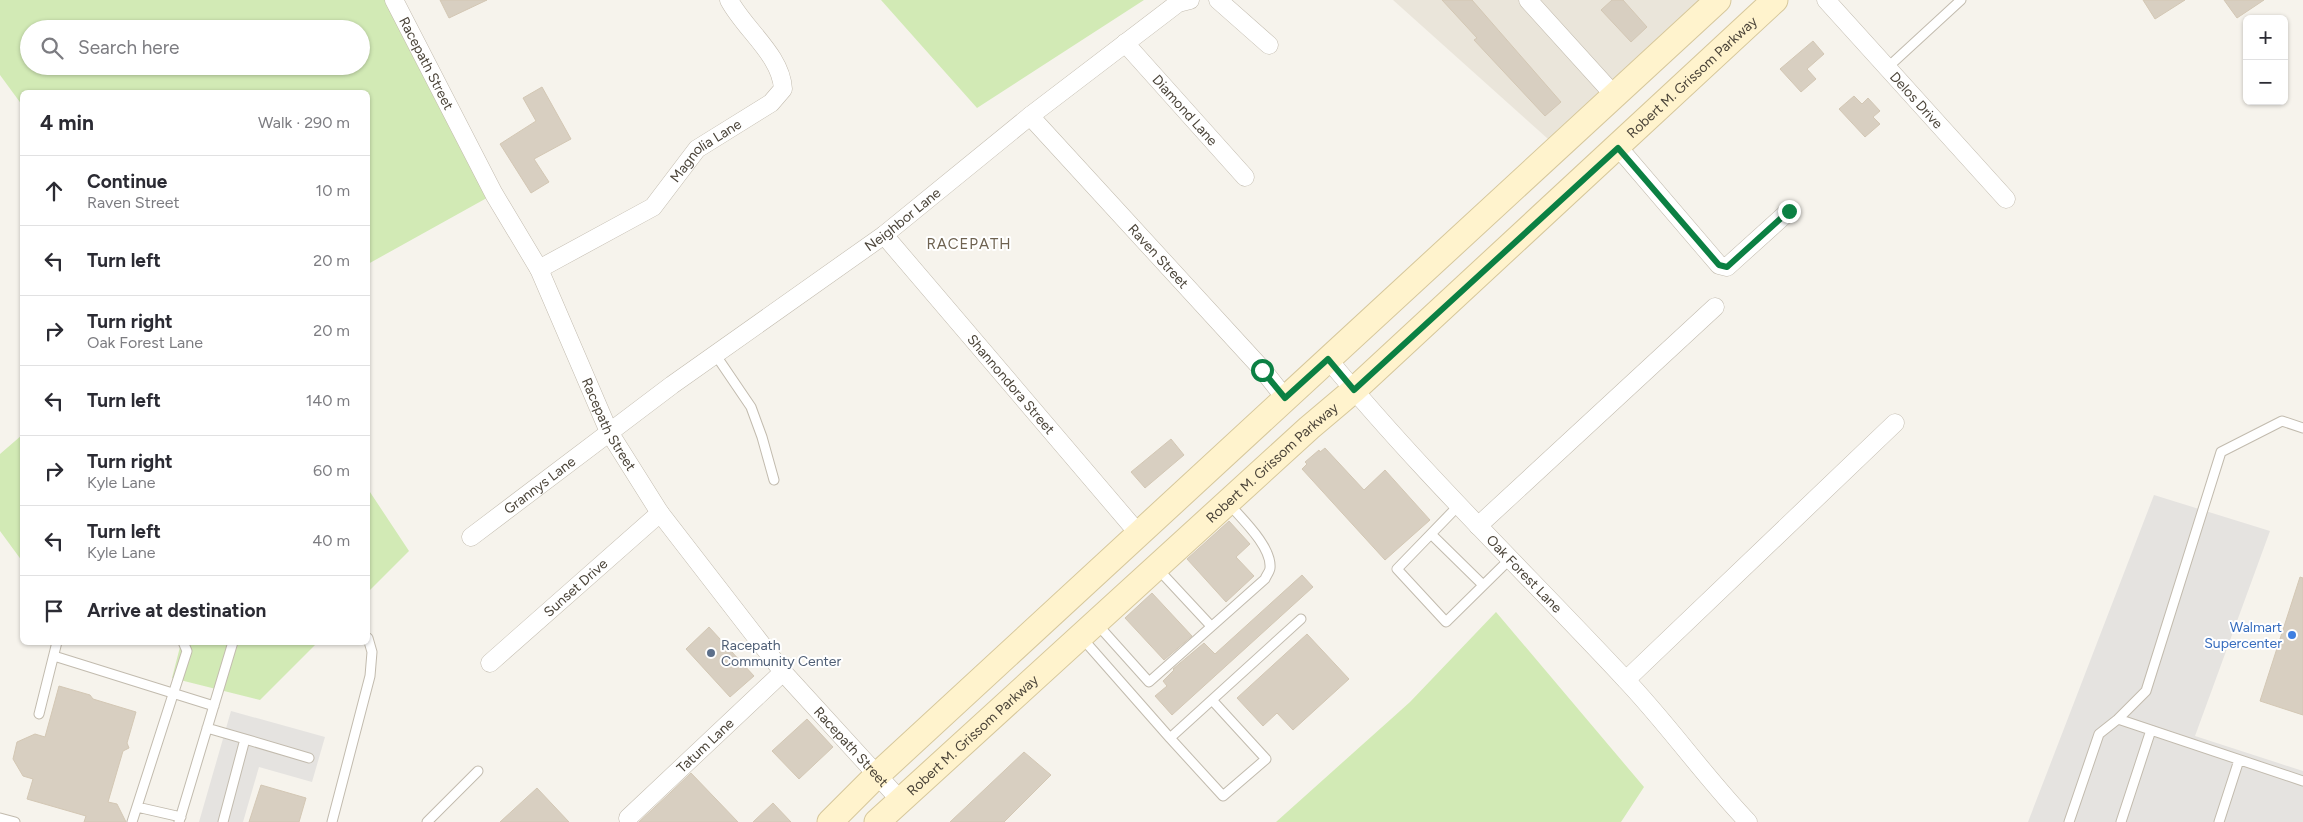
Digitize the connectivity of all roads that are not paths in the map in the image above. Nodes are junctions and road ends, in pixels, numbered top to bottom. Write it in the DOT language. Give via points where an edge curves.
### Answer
graph roads {
  1 [pos="394,0"];
  2 [pos="729,0"];
  3 [pos="1190,0"];
  4 [pos="1218,0"];
  5 [pos="1528,0"];
  6 [pos="1718,0"];
  7 [pos="1775,0"];
  8 [pos="1826,0"];
  9 [pos="1961,0"];
  10 [pos="1126,43"];
  11 [pos="1270,45"];
  12 [pos="1887,68"];
  13 [pos="1614,95"];
  14 [pos="1030,116"];
  15 [pos="1618,148"];
  16 [pos="1245,177"];
  17 [pos="2006,199"];
  18 [pos="1789,211"];
  19 [pos="884,235"];
  20 [pos="540,269"];
  21 [pos="1715,307"];
  22 [pos="715,354"];
  23 [pos="1328,359"];
  24 [pos="1354,390"];
  25 [pos="1285,398"];
  26 [pos="1895,423"];
  27 [pos="2303,428"];
  28 [pos="609,432"];
  29 [pos="774,480"];
  30 [pos="1228,503"];
  31 [pos="1459,504"];
  32 [pos="660,514"];
  33 [pos="1478,526"];
  34 [pos="1138,534"];
  35 [pos="1431,534"];
  36 [pos="471,537"];
  37 [pos="1510,559"];
  38 [pos="1157,568"];
  39 [pos="1483,585"];
  40 [pos="1301,619"];
  41 [pos="1211,626"];
  42 [pos="1088,629"];
  43 [pos="56,645"];
  44 [pos="184,645"];
  45 [pos="232,645"];
  46 [pos="370,645"];
  47 [pos="54,656"];
  48 [pos="490,663"];
  49 [pos="783,672"];
  50 [pos="1626,680"];
  51 [pos="173,694"];
  52 [pos="1212,700"];
  53 [pos="214,706"];
  54 [pos="39,714"];
  55 [pos="2118,719"];
  56 [pos="207,728"];
  57 [pos="2151,730"];
  58 [pos="1170,738"];
  59 [pos="245,739"];
  60 [pos="309,758"];
  61 [pos="2239,760"];
  62 [pos="478,771"];
  63 [pos="876,775"];
  64 [pos="2303,781"];
  65 [pos="1718,791"];
  66 [pos="900,800"];
  67 [pos="137,807"];
  68 [pos="0,818"];
  69 [pos="628,818"];
  70 [pos="180,820"];
  71 [pos="15,822"];
  72 [pos="132,822"];
  73 [pos="223,822"];
  74 [pos="332,822"];
  75 [pos="427,822"];
  76 [pos="830,822"];
  77 [pos="876,822"];
  78 [pos="1738,822"];
  79 [pos="1748,822"];
  80 [pos="2069,822"];
  81 [pos="2121,822"];
  82 [pos="2219,822"];
  1 -- 20 [label="street, Racepath Street" via="494,194"];
  2 -- 20 [label="street, Magnolia Lane" via="738,16 765,47 782,76 783,89 771,103 697,150 653,207"];
  3 -- 10 [label="street, Neighbor Lane" via="1178,3"];
  4 -- 11 [label="street"];
  5 -- 13 [label="street"];
  6 -- 13 [label="main road"];
  7 -- 15 [label="main road, Robert M. Grissom Parkway"];
  8 -- 12 [label="street, Delos Drive"];
  9 -- 12 [label="lane"];
  10 -- 14 [label="street, Neighbor Lane"];
  10 -- 16 [label="street, Diamond Lane"];
  12 -- 17 [label="street, Delos Drive"];
  13 -- 23 [label="main road"];
  14 -- 19 [label="street, Neighbor Lane"];
  14 -- 25 [label="street, Raven Street"];
  15 -- 18 [label="street" via="1719,265 1727,267"];
  15 -- 24 [label="main road, Robert M. Grissom Parkway"];
  19 -- 22 [label="street, Neighbor Lane"];
  19 -- 34 [label="street, Shannondora Street"];
  20 -- 28 [label="street, Racepath Street"];
  21 -- 33 [label="street"];
  22 -- 28 [label="street, Neighbor Lane"];
  22 -- 29 [label="lane" via="750,407"];
  23 -- 24 [label="street, Oak Forest Lane"];
  23 -- 25 [label="main road"];
  24 -- 30 [label="main road, Robert M. Grissom Parkway"];
  24 -- 31 [label="street, Oak Forest Lane"];
  25 -- 34 [label="main road"];
  26 -- 50 [label="street"];
  27 -- 55 [label="lane" via="2282,421 2221,452 2146,690"];
  28 -- 32 [label="street, Racepath Street"];
  28 -- 36 [label="street, Grannys Lane"];
  30 -- 38 [label="main road, Robert M. Grissom Parkway"];
  30 -- 41 [label="lane" via="1258,538 1268,556 1270,568 1265,579"];
  31 -- 33 [label="street, Oak Forest Lane"];
  31 -- 35 [label="lane"];
  32 -- 48 [label="street, Sunset Drive"];
  32 -- 49 [label="street, Racepath Street"];
  33 -- 37 [label="street, Oak Forest Lane"];
  34 -- 63 [label="main road"];
  35 -- 39 [label="lane"];
  35 -- 39 [label="lane" via="1397,569 1446,622"];
  37 -- 39 [label="lane"];
  37 -- 50 [label="street, Oak Forest Lane"];
  38 -- 41 [label="lane"];
  38 -- 42 [label="main road, Robert M. Grissom Parkway"];
  40 -- 52 [label="lane"];
  41 -- 42 [label="lane" via="1149,682"];
  42 -- 58 [label="lane"];
  42 -- 66 [label="main road, Robert M. Grissom Parkway"];
  43 -- 47 [label="lane"];
  44 -- 51 [label="lane" via="186,650"];
  45 -- 53 [label="lane"];
  46 -- 74 [label="lane" via="370,676"];
  47 -- 51 [label="lane"];
  47 -- 54 [label="lane"];
  49 -- 63 [label="street, Racepath Street"];
  49 -- 69 [label="street, Tatum Lane"];
  50 -- 65 [label="street, Oak Forest Lane"];
  51 -- 53 [label="lane"];
  51 -- 67 [label="lane"];
  52 -- 58 [label="lane"];
  52 -- 58 [label="lane" via="1266,759 1223,796"];
  53 -- 56 [label="lane"];
  55 -- 57 [label="lane"];
  55 -- 80 [label="lane" via="2099,734"];
  56 -- 59 [label="lane"];
  56 -- 70 [label="lane"];
  57 -- 61 [label="lane"];
  57 -- 81 [label="lane"];
  59 -- 60 [label="lane"];
  59 -- 73 [label="lane"];
  61 -- 64 [label="lane"];
  61 -- 82 [label="lane"];
  62 -- 75 [label="lane"];
  63 -- 66 [label="street, Racepath Street"];
  63 -- 76 [label="main road"];
  65 -- 78 [label="street, Oak Forest Lane"];
  65 -- 79 [label="street, Oak Forest Lane"];
  66 -- 77 [label="main road, Robert M. Grissom Parkway"];
  67 -- 70 [label="lane"];
  67 -- 72 [label="lane"];
  68 -- 71 [label="lane"];
}
